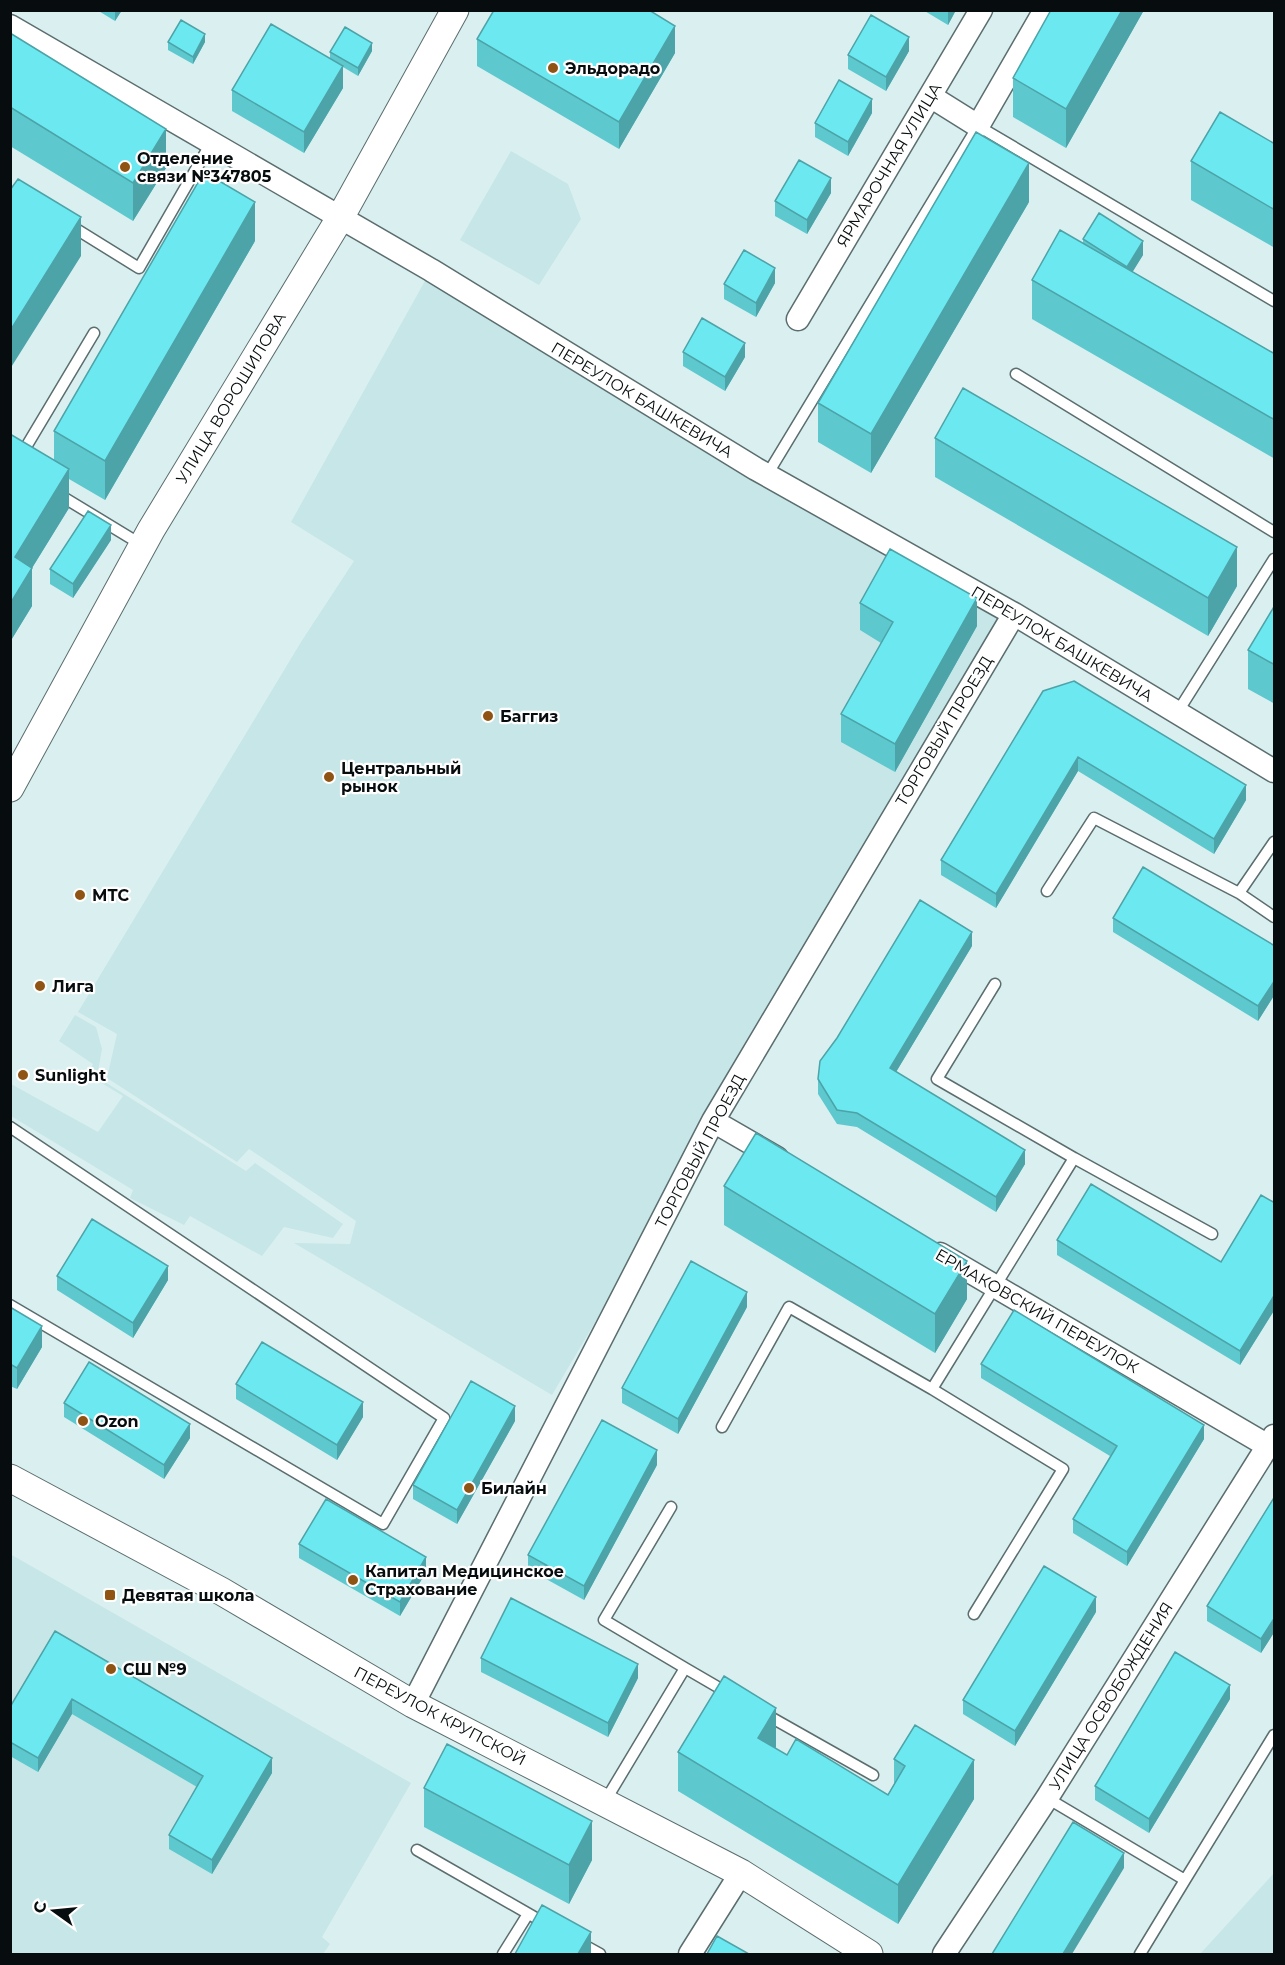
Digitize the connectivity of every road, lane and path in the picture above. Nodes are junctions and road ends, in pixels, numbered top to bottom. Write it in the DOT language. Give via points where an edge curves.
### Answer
graph roads {
  1 [pos="456,10"];
  2 [pos="981,10"];
  3 [pos="1045,10"];
  4 [pos="10,26"];
  5 [pos="930,96"];
  6 [pos="978,126"];
  7 [pos="211,143"];
  8 [pos="60,219"];
  9 [pos="340,219"];
  10 [pos="1275,301"];
  11 [pos="798,319"];
  12 [pos="94,333"];
  13 [pos="1016,374"];
  14 [pos="13,467"];
  15 [pos="767,475"];
  16 [pos="53,491"];
  17 [pos="1275,532"];
  18 [pos="142,545"];
  19 [pos="1275,559"];
  20 [pos="1014,614"];
  21 [pos="1177,713"];
  22 [pos="1275,771"];
  23 [pos="10,788"];
  24 [pos="1275,842"];
  25 [pos="1047,891"];
  26 [pos="1239,893"];
  27 [pos="1275,917"];
  28 [pos="995,984"];
  29 [pos="713,1121"];
  30 [pos="12,1130"];
  31 [pos="1074,1158"];
  32 [pos="794,1168"];
  33 [pos="1212,1234"];
  34 [pos="924,1244"];
  35 [pos="994,1286"];
  36 [pos="10,1305"];
  37 [pos="932,1389"];
  38 [pos="722,1427"];
  39 [pos="1272,1444"];
  40 [pos="10,1478"];
  41 [pos="671,1507"];
  42 [pos="974,1614"];
  43 [pos="685,1668"];
  44 [pos="734,1696"];
  45 [pos="413,1704"];
  46 [pos="754,1708"];
  47 [pos="1275,1735"];
  48 [pos="873,1775"];
  49 [pos="1047,1798"];
  50 [pos="604,1803"];
  51 [pos="417,1850"];
  52 [pos="741,1874"];
  53 [pos="1185,1880"];
  54 [pos="528,1914"];
  55 [pos="559,1931"];
  56 [pos="570,1937"];
  57 [pos="503,1954"];
  58 [pos="600,1954"];
  59 [pos="690,1954"];
  60 [pos="869,1954"];
  61 [pos="944,1954"];
  62 [pos="1140,1954"];
  1 -- 9 [label="street, УЛИЦА ВОРОШИЛОВА"];
  2 -- 5 [label="street, ЯРМАРОЧНАЯ УЛИЦА"];
  3 -- 6 [label="street"];
  4 -- 7 [label="street, ПЕРЕУЛОК БАШКЕВИЧА"];
  5 -- 6 [label="street"];
  5 -- 11 [label="street, ЯРМАРОЧНАЯ УЛИЦА"];
  6 -- 10 [label="lane"];
  6 -- 15 [label="lane"];
  7 -- 8 [label="lane" via="139,268"];
  7 -- 9 [label="street, ПЕРЕУЛОК БАШКЕВИЧА"];
  9 -- 15 [label="street, ПЕРЕУЛОК БАШКЕВИЧА" via="431,270"];
  9 -- 18 [label="street, УЛИЦА ВОРОШИЛОВА"];
  12 -- 14 [label="lane"];
  13 -- 17 [label="lane"];
  15 -- 20 [label="street, ПЕРЕУЛОК БАШКЕВИЧА"];
  16 -- 18 [label="lane"];
  18 -- 23 [label="street, УЛИЦА ВОРОШИЛОВА"];
  19 -- 21 [label="lane"];
  20 -- 21 [label="street, ПЕРЕУЛОК БАШКЕВИЧА"];
  20 -- 29 [label="street, ТОРГОВЫЙ ПРОЕЗД"];
  21 -- 22 [label="street, ПЕРЕУЛОК БАШКЕВИЧА"];
  24 -- 26 [label="lane"];
  25 -- 26 [label="lane" via="1094,818"];
  26 -- 27 [label="lane"];
  28 -- 31 [label="lane" via="938,1079"];
  29 -- 32 [label="street"];
  29 -- 45 [label="street, ТОРГОВЫЙ ПРОЕЗД"];
  30 -- 36 [label="lane" via="444,1418 383,1524"];
  31 -- 33 [label="lane"];
  31 -- 35 [label="lane"];
  34 -- 35 [label="street, ЕРМАКОВСКИЙ ПЕРЕУЛОК"];
  35 -- 37 [label="lane"];
  35 -- 39 [label="street, ЕРМАКОВСКИЙ ПЕРЕУЛОК"];
  37 -- 38 [label="lane" via="789,1308"];
  37 -- 42 [label="lane" via="1063,1468"];
  39 -- 49 [label="street, УЛИЦА ОСВОБОЖДЕНИЯ"];
  40 -- 45 [label="street, ПЕРЕУЛОК КРУПСКОЙ" via="221,1591"];
  41 -- 43 [label="lane" via="604,1620"];
  43 -- 44 [label="lane"];
  43 -- 50 [label="lane"];
  45 -- 50 [label="street, ПЕРЕУЛОК КРУПСКОЙ"];
  46 -- 48 [label="lane"];
  47 -- 53 [label="lane"];
  49 -- 53 [label="lane"];
  49 -- 61 [label="street, УЛИЦА ОСВОБОЖДЕНИЯ"];
  50 -- 52 [label="street, ПЕРЕУЛОК КРУПСКОЙ"];
  51 -- 54 [label="lane"];
  52 -- 59 [label="street"];
  52 -- 60 [label="street, ПЕРЕУЛОК КРУПСКОЙ"];
  53 -- 62 [label="lane"];
  54 -- 55 [label="lane"];
  54 -- 57 [label="lane"];
  56 -- 58 [label="lane"];
}
